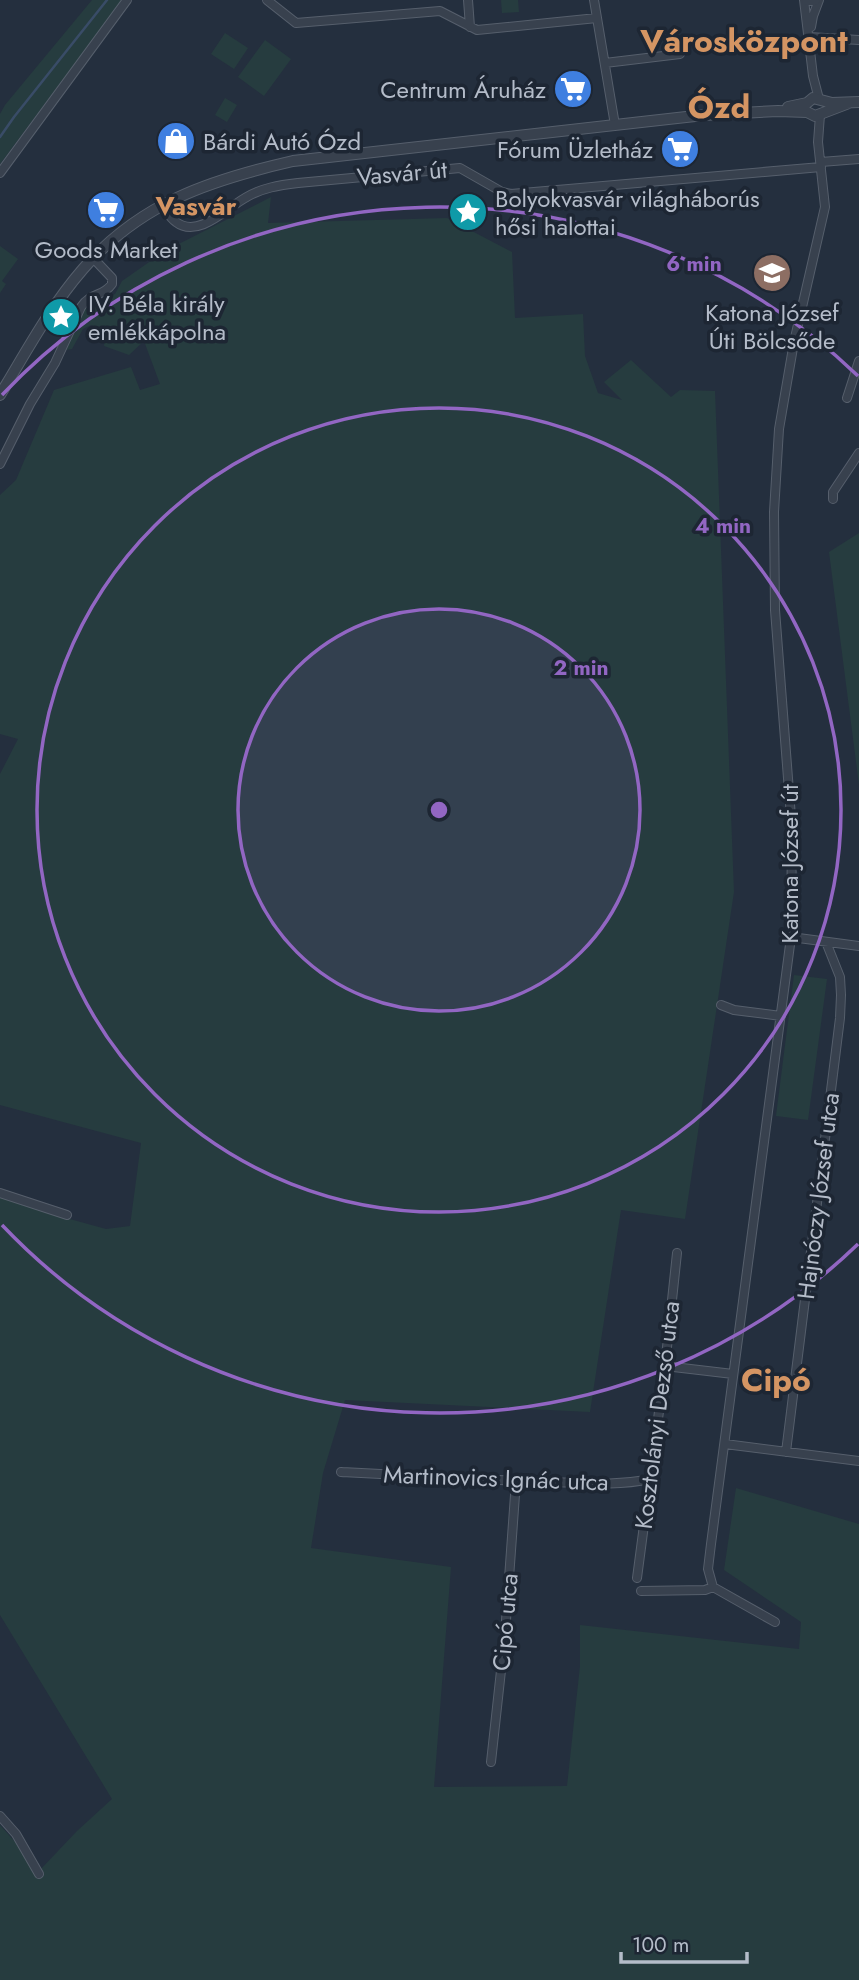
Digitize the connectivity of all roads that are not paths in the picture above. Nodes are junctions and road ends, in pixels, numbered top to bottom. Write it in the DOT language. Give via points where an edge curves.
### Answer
graph roads {
  1 [pos="127,0"];
  2 [pos="267,0"];
  3 [pos="468,0"];
  4 [pos="594,0"];
  5 [pos="806,0"];
  6 [pos="817,0"];
  7 [pos="597,18"];
  8 [pos="470,27"];
  9 [pos="810,37"];
  10 [pos="859,40"];
  11 [pos="680,54"];
  12 [pos="605,63"];
  13 [pos="854,102"];
  14 [pos="814,107"];
  15 [pos="615,125"];
  16 [pos="859,159"];
  17 [pos="821,165"];
  18 [pos="0,173"];
  19 [pos="162,205"];
  20 [pos="93,258"];
  21 [pos="859,361"];
  22 [pos="0,395"];
  23 [pos="847,398"];
  24 [pos="859,453"];
  25 [pos="0,464"];
  26 [pos="833,499"];
  27 [pos="791,937"];
  28 [pos="826,942"];
  29 [pos="859,946"];
  30 [pos="722,1005"];
  31 [pos="781,1016"];
  32 [pos="0,1193"];
  33 [pos="67,1215"];
  34 [pos="677,1252"];
  35 [pos="665,1366"];
  36 [pos="733,1374"];
  37 [pos="725,1444"];
  38 [pos="786,1452"];
  39 [pos="859,1461"];
  40 [pos="341,1472"];
  41 [pos="650,1479"];
  42 [pos="516,1481"];
  43 [pos="637,1578"];
  44 [pos="713,1587"];
  45 [pos="641,1591"];
  46 [pos="775,1622"];
  47 [pos="491,1762"];
  48 [pos="0,1816"];
  49 [pos="39,1874"];
  1 -- 18 [label="street"];
  2 -- 8 [label="street" via="296,23 440,11"];
  3 -- 8 [label="street"];
  4 -- 7 [label="street"];
  5 -- 6 [label="street"];
  5 -- 9 [label="street"];
  6 -- 9 [label="street"];
  7 -- 8 [label="street"];
  7 -- 12 [label="street"];
  9 -- 10 [label="street"];
  9 -- 14 [label="street, Katona József út"];
  11 -- 12 [label="street"];
  12 -- 15 [label="street"];
  13 -- 14 [label="street, Vasvár út"];
  14 -- 15 [label="street, Vasvár út"];
  14 -- 17 [label="street, Katona József út"];
  15 -- 19 [label="street, Vasvár út" via="293,161 197,188"];
  16 -- 17 [label="street, Vasvár út" via="843,156"];
  17 -- 19 [label="street, Vasvár út" via="511,194 460,168 279,184 188,227 177,223"];
  17 -- 27 [label="street, Katona József út" via="825,207 779,429 774,512 775,610 792,830"];
  19 -- 20 [label="street, Vasvár út" via="124,229"];
  20 -- 22 [label="street, Vasvár út" via="55,307"];
  20 -- 25 [label="street" via="112,278 112,284 87,298 81,307"];
  21 -- 23 [label="street"];
  24 -- 26 [label="street"];
  27 -- 28 [label="street"];
  27 -- 31 [label="street, Katona József út"];
  28 -- 29 [label="street"];
  28 -- 38 [label="street, Hajnóczy József utca" via="840,977 840,1018"];
  30 -- 31 [label="street"];
  31 -- 36 [label="street, Katona József út"];
  32 -- 33 [label="street"];
  34 -- 35 [label="street, Kosztolányi Dezső utca"];
  35 -- 36 [label="street"];
  35 -- 41 [label="street, Kosztolányi Dezső utca"];
  36 -- 37 [label="street, Katona József út"];
  37 -- 38 [label="street"];
  37 -- 44 [label="street, Katona József út" via="708,1569"];
  38 -- 39 [label="street"];
  40 -- 42 [label="street, Martinovics Ignác utca"];
  41 -- 42 [label="street, Martinovics Ignác utca" via="634,1483"];
  41 -- 43 [label="street, Kosztolányi Dezső utca"];
  42 -- 47 [label="street, Cipó utca"];
  44 -- 45 [label="street"];
  44 -- 46 [label="street"];
  48 -- 49 [label="street"];
}
